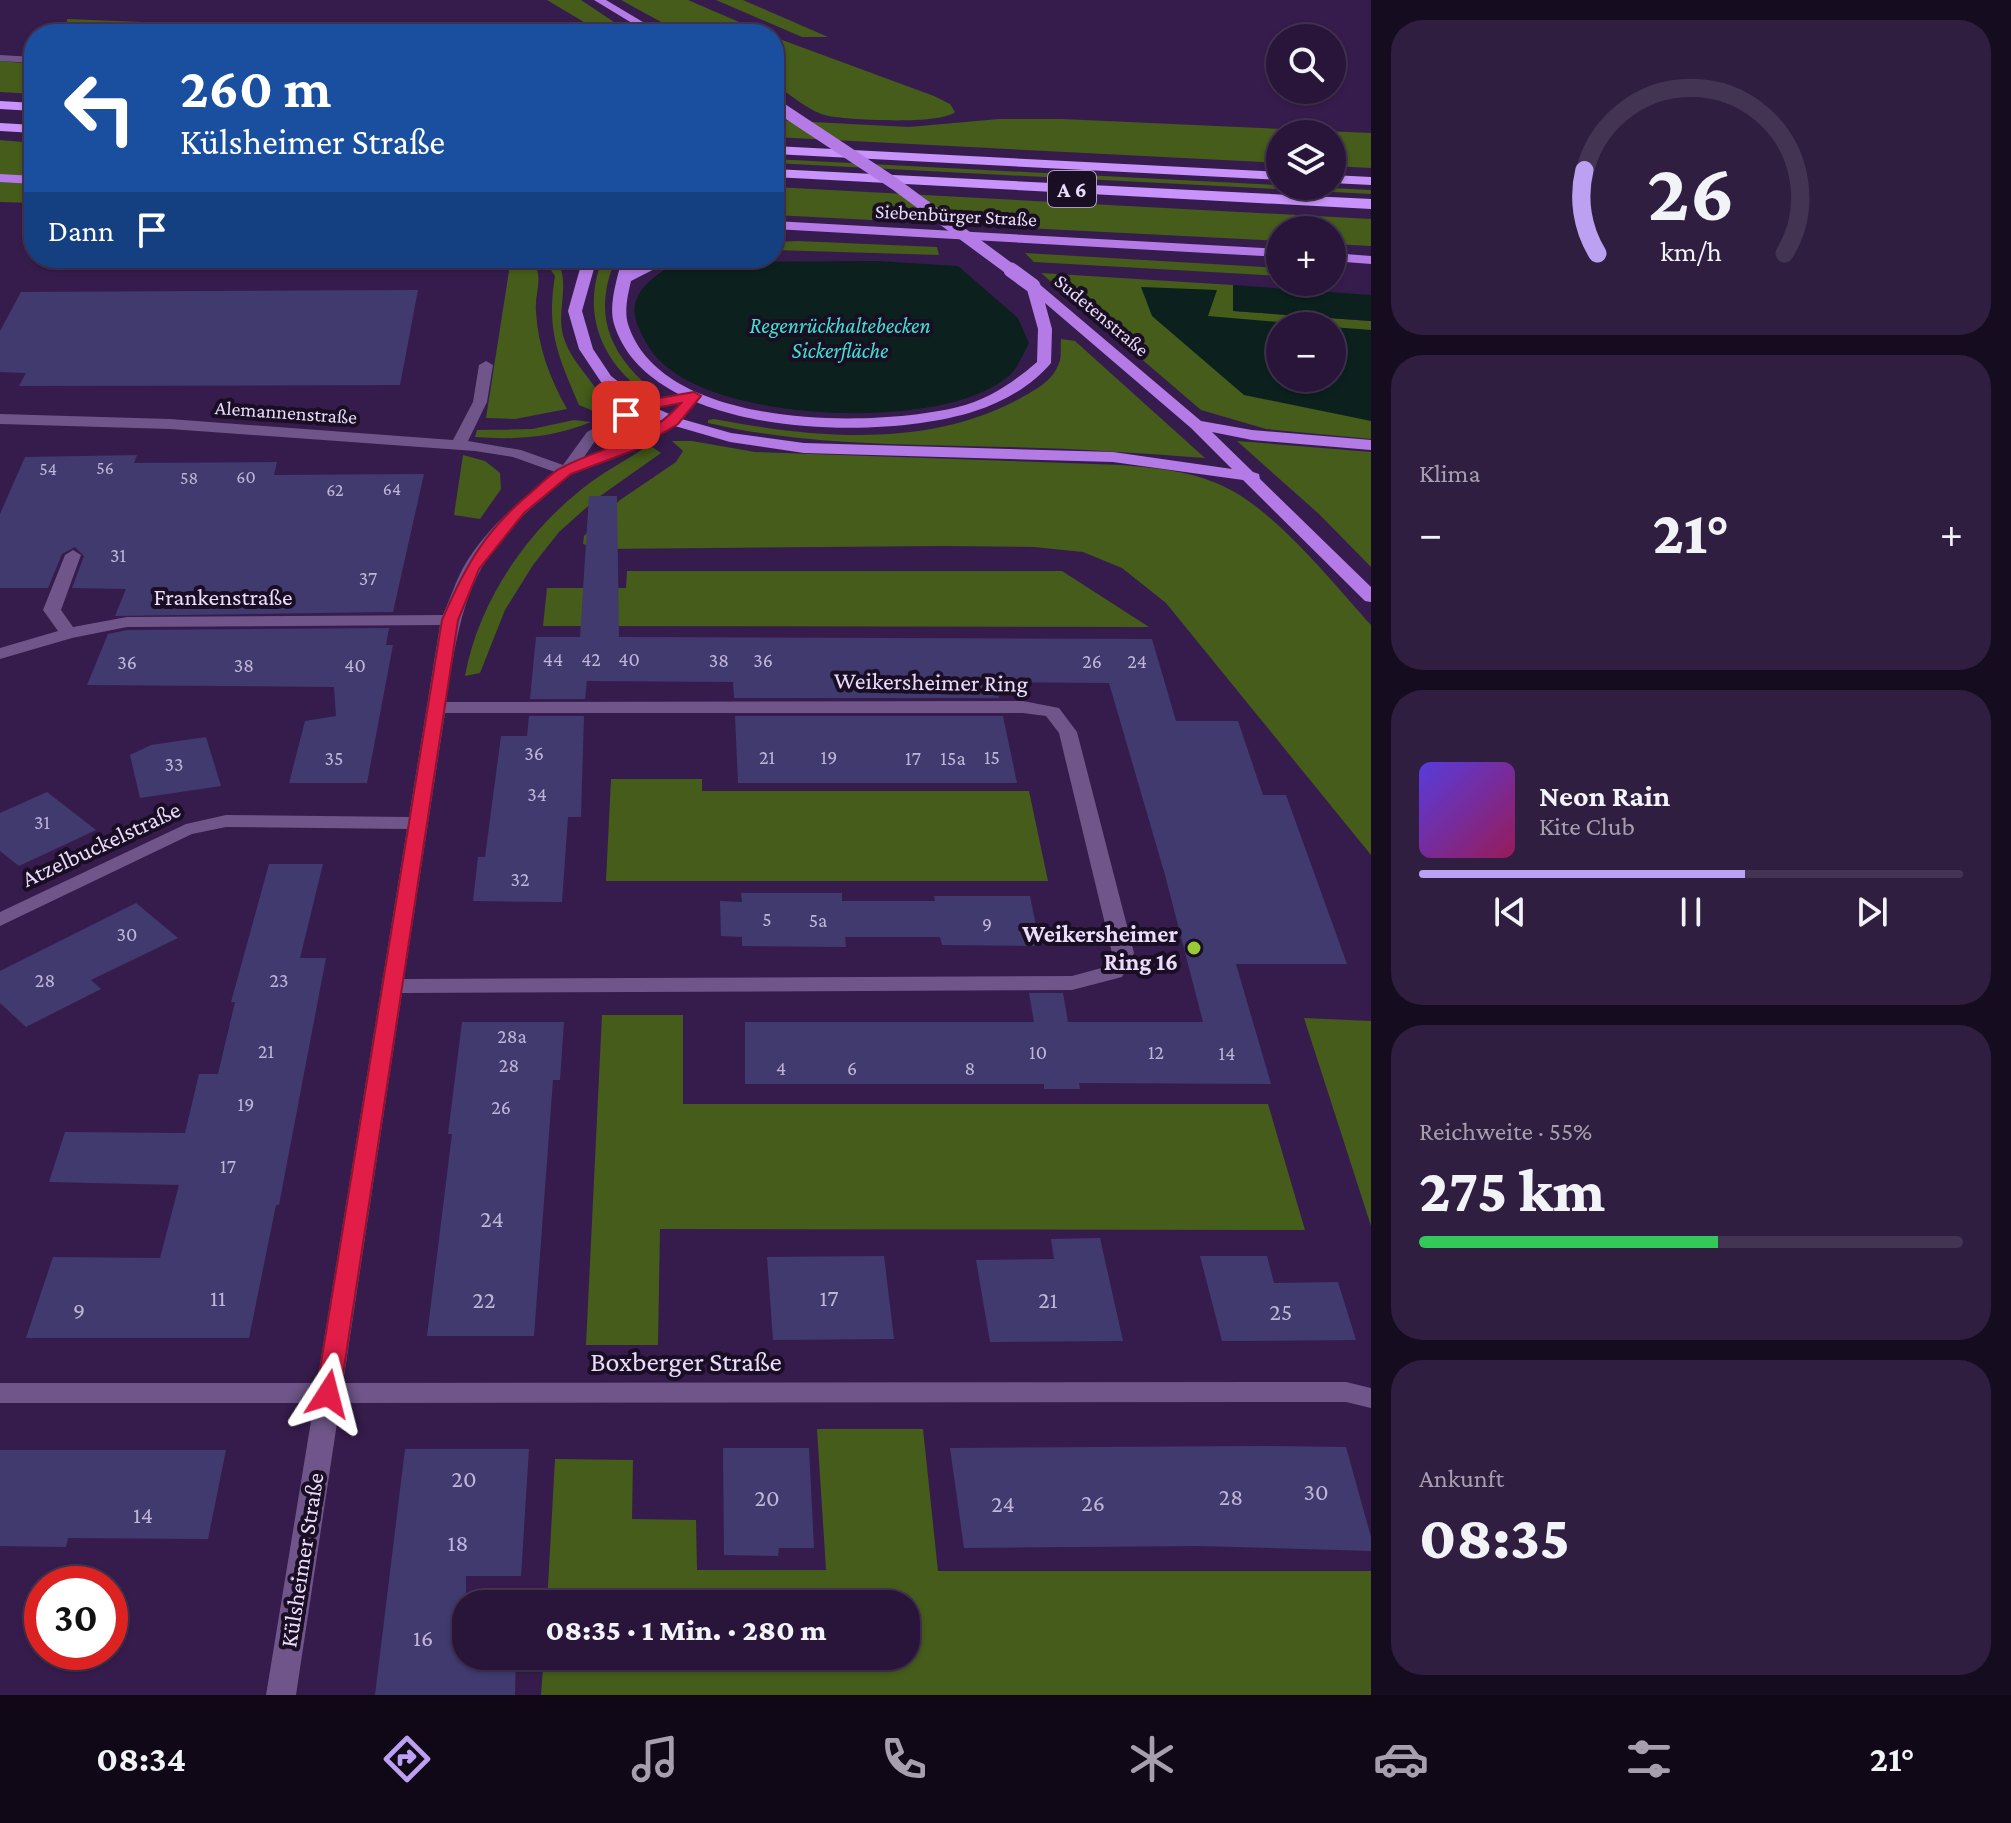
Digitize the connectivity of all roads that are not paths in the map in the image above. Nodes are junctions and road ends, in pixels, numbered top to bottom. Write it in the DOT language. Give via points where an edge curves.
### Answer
graph roads {
  1 [pos="599,0"];
  2 [pos="641,24"];
  3 [pos="0,58"];
  4 [pos="24,59"];
  5 [pos="0,105"];
  6 [pos="24,106"];
  7 [pos="784,111"];
  8 [pos="0,127"];
  9 [pos="24,128"];
  10 [pos="784,151"];
  11 [pos="784,174"];
  12 [pos="1266,175"];
  13 [pos="0,178"];
  14 [pos="24,179"];
  15 [pos="1346,180"];
  16 [pos="1371,181"];
  17 [pos="1371,204"];
  18 [pos="784,226"];
  19 [pos="833,228"];
  20 [pos="784,233"];
  21 [pos="1266,252"];
  22 [pos="1346,256"];
  23 [pos="1371,257"];
  24 [pos="583,268"];
  25 [pos="627,268"];
  26 [pos="648,268"];
  27 [pos="625,279"];
  28 [pos="1033,286"];
  29 [pos="486,365"];
  30 [pos="694,396"];
  31 [pos="642,407"];
  32 [pos="0,419"];
  33 [pos="673,421"];
  34 [pos="1196,425"];
  35 [pos="459,444"];
  36 [pos="1371,445"];
  37 [pos="566,471"];
  38 [pos="1253,477"];
  39 [pos="73,555"];
  40 [pos="1371,597"];
  41 [pos="450,620"];
  42 [pos="69,633"];
  43 [pos="0,654"];
  44 [pos="435,708"];
  45 [pos="418,823"];
  46 [pos="0,920"];
  47 [pos="393,986"];
  48 [pos="0,1393"];
  49 [pos="328,1394"];
  50 [pos="1371,1398"];
  51 [pos="281,1695"];
  1 -- 2 [label="main road"];
  3 -- 4 [label="street"];
  5 -- 6 [label="highway"];
  7 -- 28 [label="main road, Sudetenstraße, bridge"];
  8 -- 9 [label="highway"];
  10 -- 12 [label="highway, A 6"];
  11 -- 17 [label="highway, A 6"];
  13 -- 14 [label="main road"];
  15 -- 16 [label="highway"];
  18 -- 19 [label="main road, Siebenbürger Straße"];
  19 -- 20 [label="main road"];
  19 -- 21 [label="main road, Siebenbürger Straße"];
  22 -- 23 [label="main road"];
  24 -- 31 [label="main road" via="575,311 586,349 606,379"];
  25 -- 27 [label="main road"];
  26 -- 27 [label="main road"];
  27 -- 30 [label="main road" via="621,322 632,350 656,375"];
  28 -- 30 [label="main road" via="1045,329 1044,363 1014,390 961,411 889,422 806,423"];
  28 -- 34 [label="main road, Sudetenstraße"];
  29 -- 35 [label="street" via="480,402"];
  30 -- 31 [label="street, Külsheimer Straße"];
  30 -- 33 [label="street, Külsheimer Straße"];
  31 -- 33 [label="main road"];
  31 -- 37 [label="street, Külsheimer Straße" via="592,435"];
  32 -- 35 [label="street, Alemannenstraße" via="170,424"];
  33 -- 37 [label="street, Külsheimer Straße" via="627,448"];
  33 -- 38 [label="main road" via="730,437 804,448 1113,457"];
  34 -- 36 [label="main road"];
  34 -- 38 [label="main road, Sudetenstraße"];
  35 -- 37 [label="street, Alemannenstraße" via="516,453"];
  37 -- 41 [label="street, Külsheimer Straße" via="518,510 484,549"];
  38 -- 40 [label="main road, Sudetenstraße"];
  39 -- 42 [label="street" via="52,610"];
  41 -- 42 [label="street, Frankenstraße" via="127,622"];
  41 -- 44 [label="street, Külsheimer Straße"];
  42 -- 43 [label="street, Frankenstraße"];
  44 -- 45 [label="street, Külsheimer Straße"];
  44 -- 47 [label="street, Weikersheimer Ring" via="1023,707 1052,712 1068,732 1123,953 1114,972 1072,983"];
  45 -- 46 [label="street, Atzelbuckelstraße" via="226,821 186,830"];
  45 -- 47 [label="street, Külsheimer Straße"];
  47 -- 49 [label="street, Külsheimer Straße"];
  48 -- 49 [label="street, Boxberger Straße"];
  49 -- 50 [label="street, Boxberger Straße" via="1346,1392"];
  49 -- 51 [label="street, Külsheimer Straße"];
}
